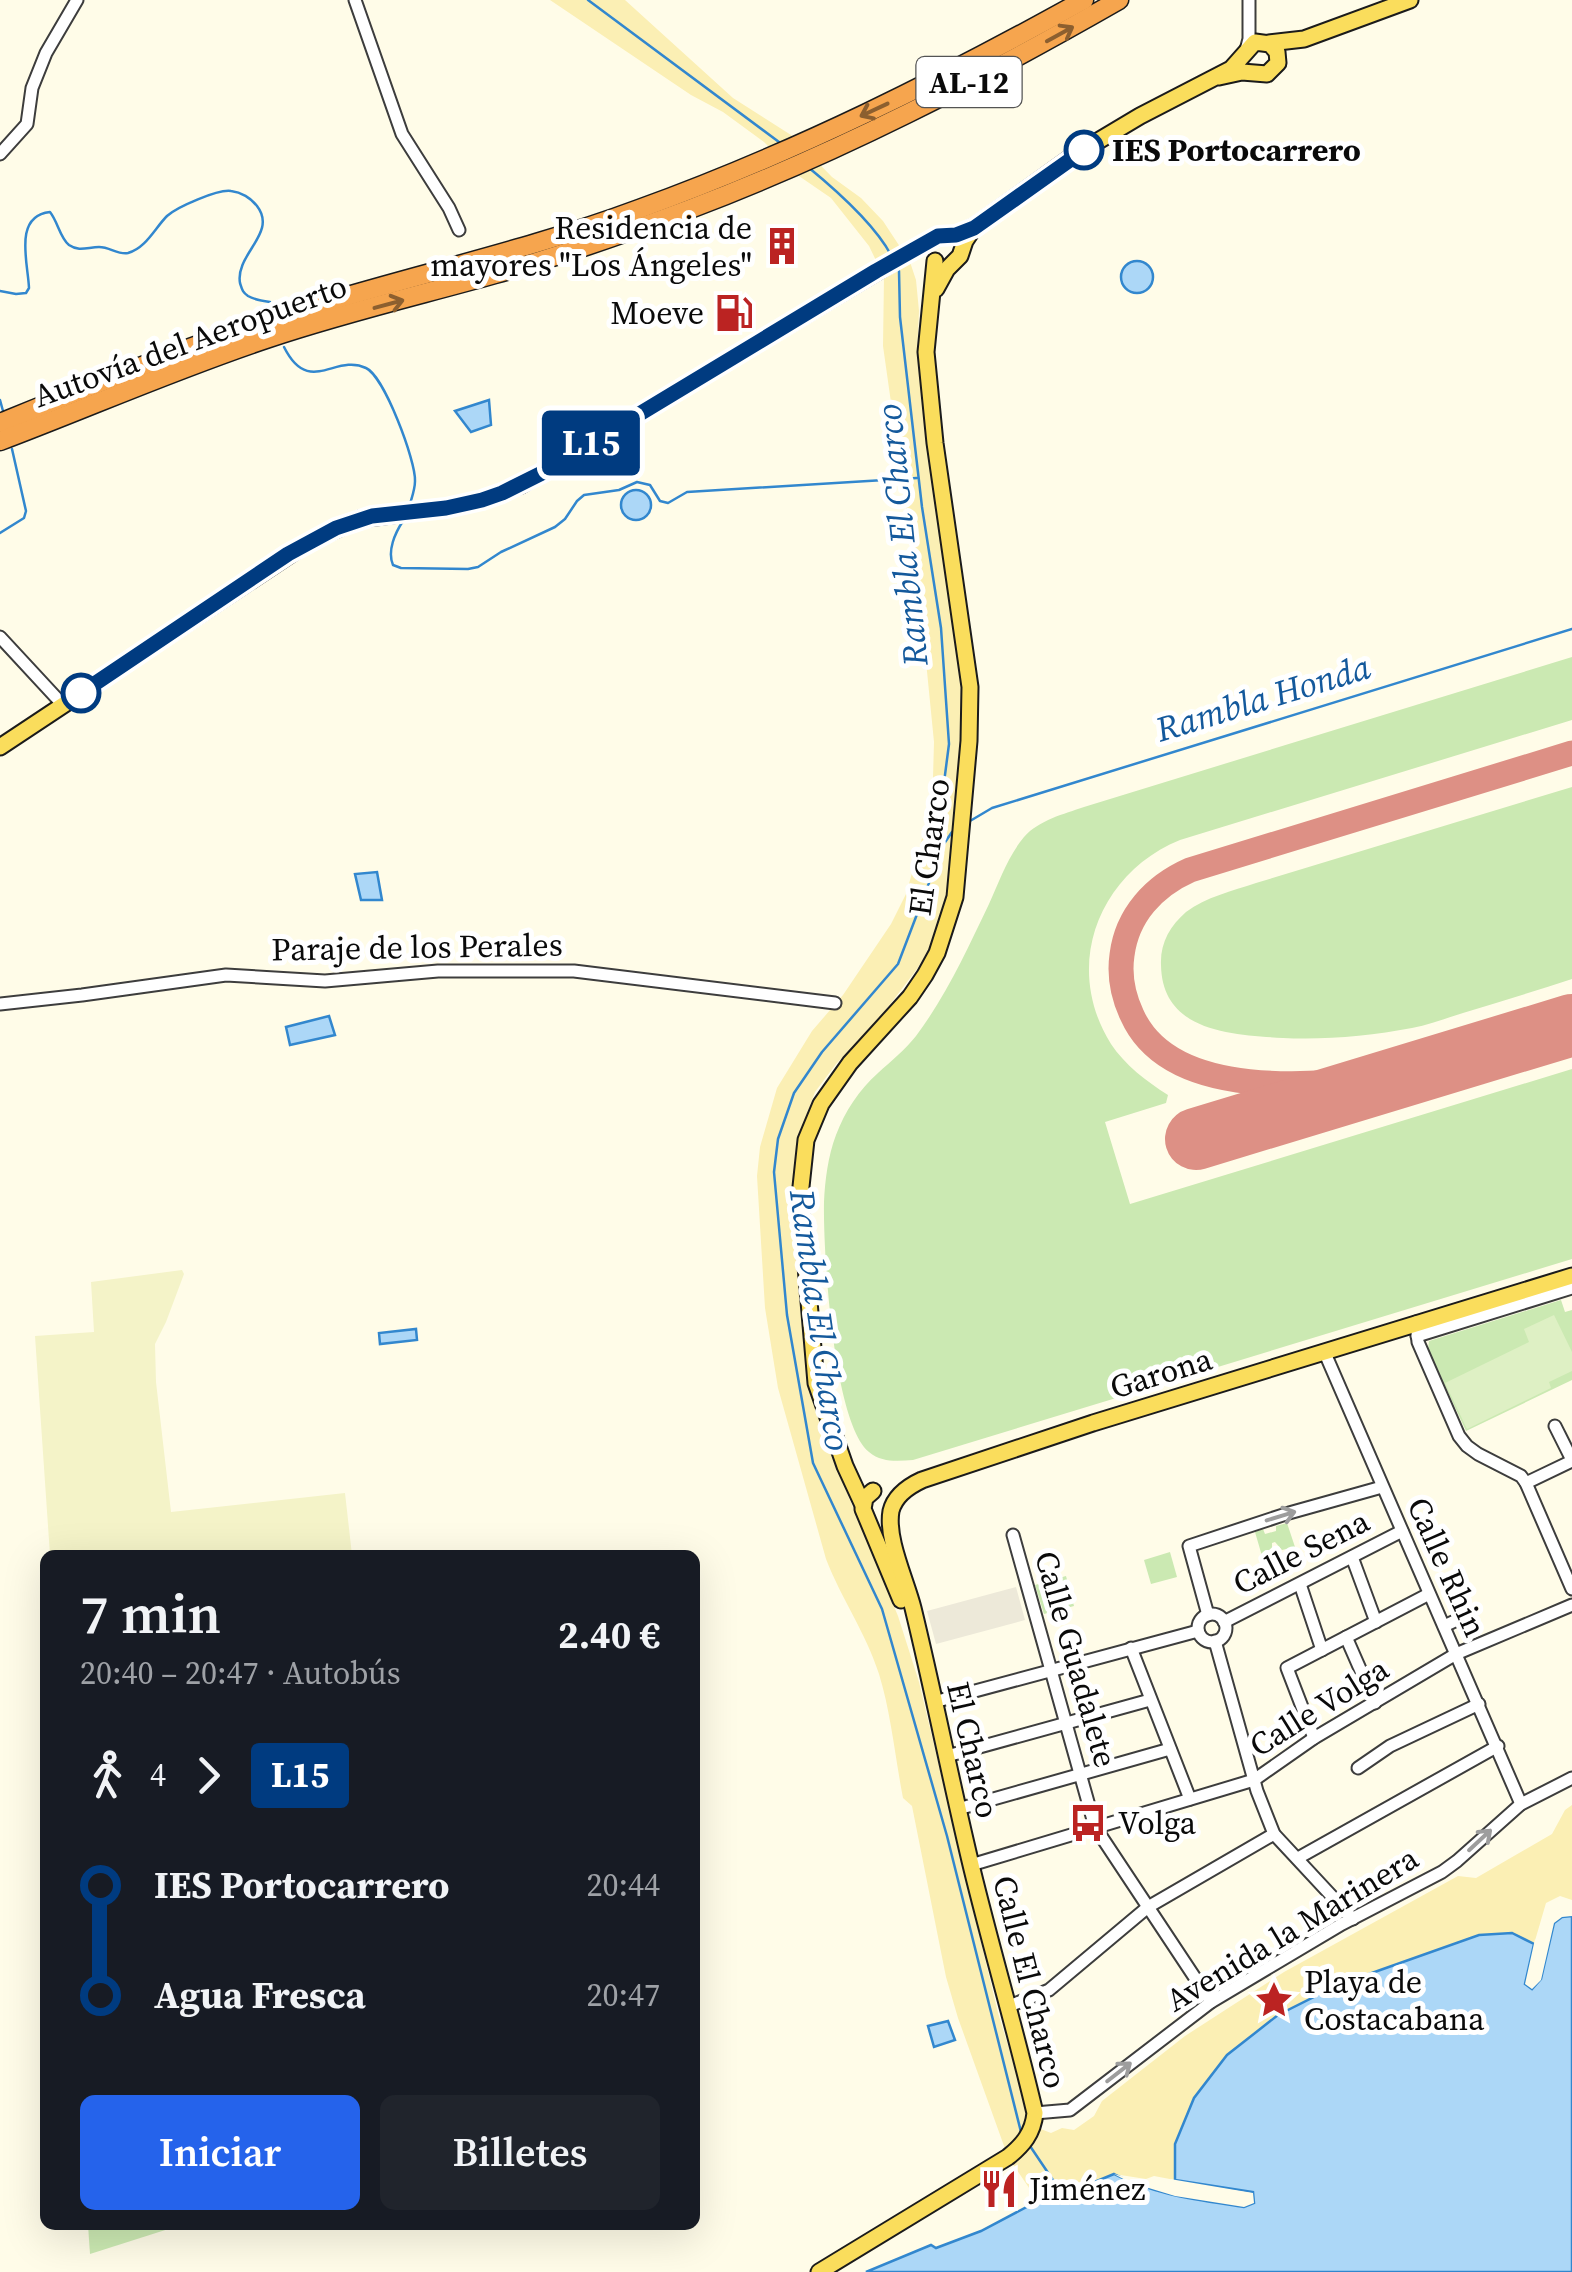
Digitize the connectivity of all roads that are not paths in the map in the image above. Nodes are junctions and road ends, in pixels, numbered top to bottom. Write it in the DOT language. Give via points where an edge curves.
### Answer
graph roads {
  1 [pos="78,0"];
  2 [pos="355,0"];
  3 [pos="1084,0"];
  4 [pos="1118,0"];
  5 [pos="1249,0"];
  6 [pos="1410,0"];
  7 [pos="1250,16"];
  8 [pos="1304,39"];
  9 [pos="1267,42"];
  10 [pos="1245,53"];
  11 [pos="1278,63"];
  12 [pos="1252,73"];
  13 [pos="1219,77"];
  14 [pos="810,150"];
  15 [pos="0,154"];
  16 [pos="781,163"];
  17 [pos="974,228"];
  18 [pos="459,230"];
  19 [pos="952,236"];
  20 [pos="934,240"];
  21 [pos="962,250"];
  22 [pos="910,252"];
  23 [pos="939,262"];
  24 [pos="0,422"];
  25 [pos="0,441"];
  26 [pos="0,637"];
  27 [pos="63,705"];
  28 [pos="0,747"];
  29 [pos="835,1003"];
  30 [pos="0,1004"];
  31 [pos="1572,1276"];
  32 [pos="1572,1288"];
  33 [pos="1416,1329"];
  34 [pos="1324,1352"];
  35 [pos="1555,1426"];
  36 [pos="1572,1460"];
  37 [pos="850,1476"];
  38 [pos="922,1480"];
  39 [pos="1526,1482"];
  40 [pos="1382,1487"];
  41 [pos="875,1490"];
  42 [pos="892,1508"];
  43 [pos="865,1510"];
  44 [pos="1402,1531"];
  45 [pos="1012,1536"];
  46 [pos="1352,1556"];
  47 [pos="1567,1566"];
  48 [pos="1300,1584"];
  49 [pos="1572,1590"];
  50 [pos="1429,1594"];
  51 [pos="1572,1605"];
  52 [pos="1208,1614"];
  53 [pos="1470,1614"];
  54 [pos="1224,1622"];
  55 [pos="1376,1622"];
  56 [pos="1444,1626"];
  57 [pos="1198,1631"];
  58 [pos="1346,1638"];
  59 [pos="1215,1641"];
  60 [pos="921,1646"];
  61 [pos="1131,1648"];
  62 [pos="1322,1650"];
  63 [pos="1456,1654"];
  64 [pos="1050,1670"];
  65 [pos="1150,1700"];
  66 [pos="934,1702"];
  67 [pos="1375,1703"];
  68 [pos="1479,1704"];
  69 [pos="1064,1723"];
  70 [pos="1314,1738"];
  71 [pos="1498,1746"];
  72 [pos="1170,1748"];
  73 [pos="946,1756"];
  74 [pos="1358,1768"];
  75 [pos="1079,1774"];
  76 [pos="1572,1778"];
  77 [pos="1254,1780"];
  78 [pos="1190,1799"];
  79 [pos="1521,1804"];
  80 [pos="958,1809"];
  81 [pos="1095,1826"];
  82 [pos="1274,1834"];
  83 [pos="1298,1858"];
  84 [pos="971,1865"];
  85 [pos="1148,1908"];
  86 [pos="1353,1918"];
  87 [pos="1211,2002"];
  88 [pos="1006,2007"];
  89 [pos="1035,2114"];
  90 [pos="819,2272"];
  1 -- 15 [label="street" via="46,53 27,124"];
  2 -- 18 [label="street" via="402,134"];
  3 -- 14 [label="highway, Autovía del Aeropuerto / AL-12, one-way"];
  14 -- 4 [label="highway, Autovía del Aeropuerto / AL-12, one-way" via="965,84"];
  5 -- 7 [label="street"];
  6 -- 8 [label="main road"];
  7 -- 9 [label="street"];
  7 -- 10 [label="street"];
  8 -- 9 [label="main road"];
  8 -- 11 [label="main road"];
  9 -- 10 [label="main road" via="1254,42"];
  9 -- 11 [label="main road"];
  10 -- 12 [label="main road"];
  10 -- 13 [label="main road"];
  11 -- 12 [label="main road" via="1267,74"];
  12 -- 13 [label="main road"];
  13 -- 17 [label="main road" via="1073,156"];
  14 -- 16 [label="highway, Autovía del Aeropuerto / AL-12"];
  16 -- 24 [label="highway, Autovía del Aeropuerto / AL-12" via="564,236 210,339"];
  25 -- 16 [label="highway, Autovía del Aeropuerto / AL-12, one-way" via="271,337 568,252 690,209"];
  17 -- 19 [label="main road"];
  17 -- 21 [label="main road"];
  19 -- 20 [label="main road"];
  19 -- 21 [label="main road"];
  20 -- 22 [label="main road"];
  20 -- 23 [label="main road" via="930,250"];
  21 -- 23 [label="main road" via="957,261"];
  22 -- 23 [label="main road"];
  22 -- 27 [label="main road" via="520,485 446,508 372,516 312,540"];
  23 -- 37 [label="main road, El Charco" via="926,337 928,370 970,698 956,897 925,975 821,1104 806,1140 800,1196 816,1382"];
  26 -- 27 [label="street"];
  27 -- 28 [label="main road"];
  29 -- 30 [label="street, Paraje de los Perales" via="574,972 438,971 325,982 226,975"];
  31 -- 33 [label="main road, Garona"];
  32 -- 33 [label="street"];
  33 -- 34 [label="main road, Garona" via="1387,1331"];
  33 -- 39 [label="street" via="1467,1446"];
  34 -- 38 [label="main road, Garona"];
  34 -- 40 [label="street, Calle Rhin"];
  35 -- 36 [label="street"];
  36 -- 39 [label="street"];
  37 -- 41 [label="main road"];
  37 -- 43 [label="main road, El Charco"];
  38 -- 41 [label="main road, Garona"];
  38 -- 42 [label="main road"];
  39 -- 47 [label="street"];
  40 -- 44 [label="street, Calle Rhin"];
  52 -- 40 [label="street, one-way" via="1189,1546"];
  41 -- 42 [label="main road" via="889,1494"];
  41 -- 43 [label="main road"];
  42 -- 43 [label="main road" via="882,1519"];
  42 -- 60 [label="main road, El Charco" via="894,1545"];
  43 -- 60 [label="main road, El Charco"];
  44 -- 46 [label="street, Calle Sena"];
  44 -- 50 [label="street, Calle Rhin"];
  45 -- 64 [label="street, Calle Guadalete"];
  46 -- 48 [label="street, Calle Sena"];
  46 -- 55 [label="street"];
  47 -- 49 [label="street"];
  48 -- 54 [label="street, Calle Sena"];
  48 -- 62 [label="street"];
  50 -- 55 [label="street"];
  50 -- 56 [label="street, Calle Rhin"];
  51 -- 63 [label="street, Calle Volga"];
  52 -- 54 [label="street"];
  52 -- 57 [label="street"];
  53 -- 56 [label="street"];
  54 -- 59 [label="street"];
  55 -- 58 [label="street"];
  56 -- 63 [label="street, Calle Rhin"];
  57 -- 59 [label="street"];
  57 -- 61 [label="street"];
  58 -- 62 [label="street"];
  58 -- 67 [label="street"];
  59 -- 77 [label="street"];
  60 -- 66 [label="main road, El Charco"];
  61 -- 64 [label="street"];
  61 -- 65 [label="street"];
  62 -- 70 [label="street" via="1287,1668"];
  63 -- 67 [label="street, Calle Volga"];
  63 -- 68 [label="street, Calle Rhin"];
  64 -- 66 [label="street"];
  64 -- 69 [label="street, Calle Guadalete"];
  65 -- 69 [label="street"];
  65 -- 72 [label="street"];
  66 -- 73 [label="main road, El Charco"];
  67 -- 70 [label="street, Calle Volga"];
  68 -- 71 [label="street, Calle Rhin"];
  68 -- 74 [label="street"];
  69 -- 73 [label="street"];
  69 -- 75 [label="street, Calle Guadalete"];
  70 -- 77 [label="street, Calle Volga"];
  71 -- 79 [label="street, Calle Rhin"];
  71 -- 83 [label="street"];
  72 -- 75 [label="street"];
  72 -- 78 [label="street"];
  73 -- 80 [label="main road, El Charco"];
  75 -- 80 [label="street"];
  75 -- 81 [label="street, Calle Guadalete"];
  76 -- 79 [label="street, Avenida la Marinera"];
  77 -- 78 [label="street, Calle Volga"];
  77 -- 82 [label="street"];
  78 -- 81 [label="street, Calle Volga"];
  86 -- 79 [label="street, Avenida la Marinera, one-way" via="1451,1866"];
  80 -- 84 [label="main road, El Charco"];
  81 -- 84 [label="street, Calle Volga"];
  81 -- 85 [label="street, Calle Guadalete"];
  82 -- 83 [label="street"];
  82 -- 85 [label="street"];
  83 -- 86 [label="street"];
  84 -- 88 [label="main road, Calle El Charco"];
  85 -- 87 [label="street, Calle Guadalete"];
  85 -- 88 [label="street" via="1049,1990"];
  86 -- 87 [label="street, Avenida la Marinera"];
  89 -- 87 [label="street, Avenida la Marinera, one-way" via="1070,2110"];
  88 -- 89 [label="main road, Calle El Charco"];
  89 -- 90 [label="main road" via="1029,2134 1008,2156"];
}
